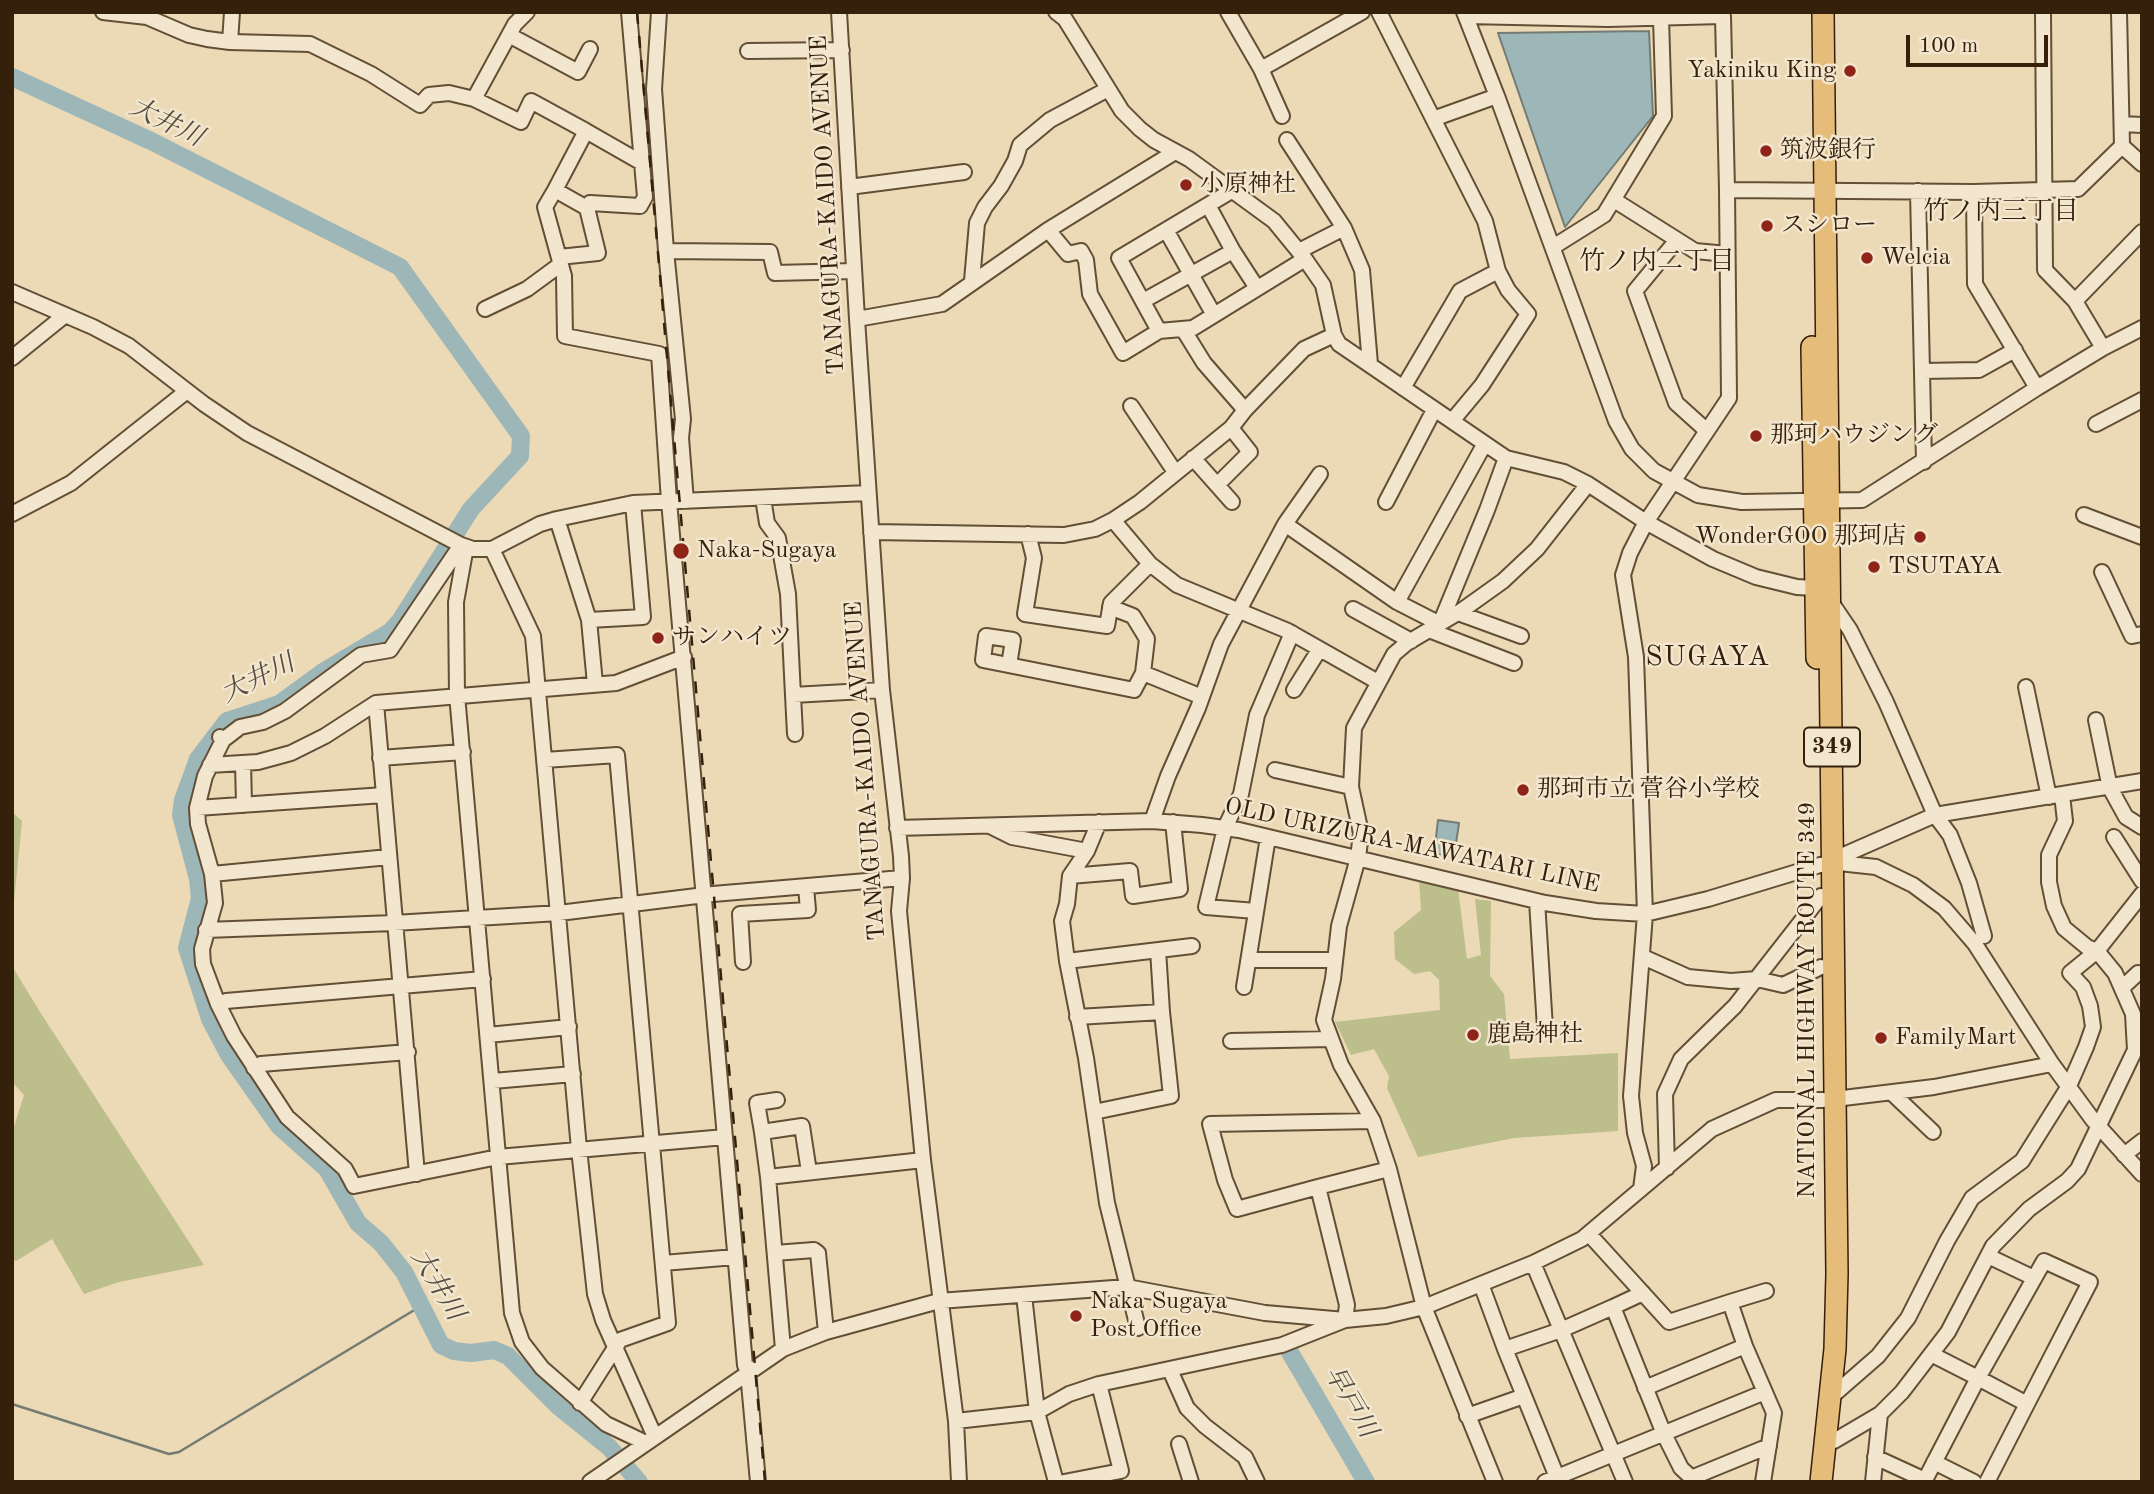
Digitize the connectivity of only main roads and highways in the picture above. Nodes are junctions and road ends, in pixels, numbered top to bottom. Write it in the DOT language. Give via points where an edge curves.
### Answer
graph roads {
  1 [pos="1809,12"];
  2 [pos="1824,12"];
  3 [pos="1818,191"];
  4 [pos="1827,864"];
  5 [pos="1829,1100"];
  6 [pos="1809,1482"];
  7 [pos="1821,1482"];
  1 -- 3 [label="highway, NATIONAL HIGHWAY ROUTE 349 / 349"];
  2 -- 3 [label="highway, NATIONAL HIGHWAY ROUTE 349 / 349"];
  3 -- 4 [label="highway, NATIONAL HIGHWAY ROUTE 349 / 349"];
  4 -- 5 [label="highway, NATIONAL HIGHWAY ROUTE 349 / 349"];
  4 -- 5 [label="highway, NATIONAL HIGHWAY ROUTE 349 / 349" via="1821,895 1821,967"];
  5 -- 6 [label="highway, NATIONAL HIGHWAY ROUTE 349 / 349" via="1823,1337"];
  5 -- 7 [label="highway, NATIONAL HIGHWAY ROUTE 349 / 349" via="1837,1274"];
}
